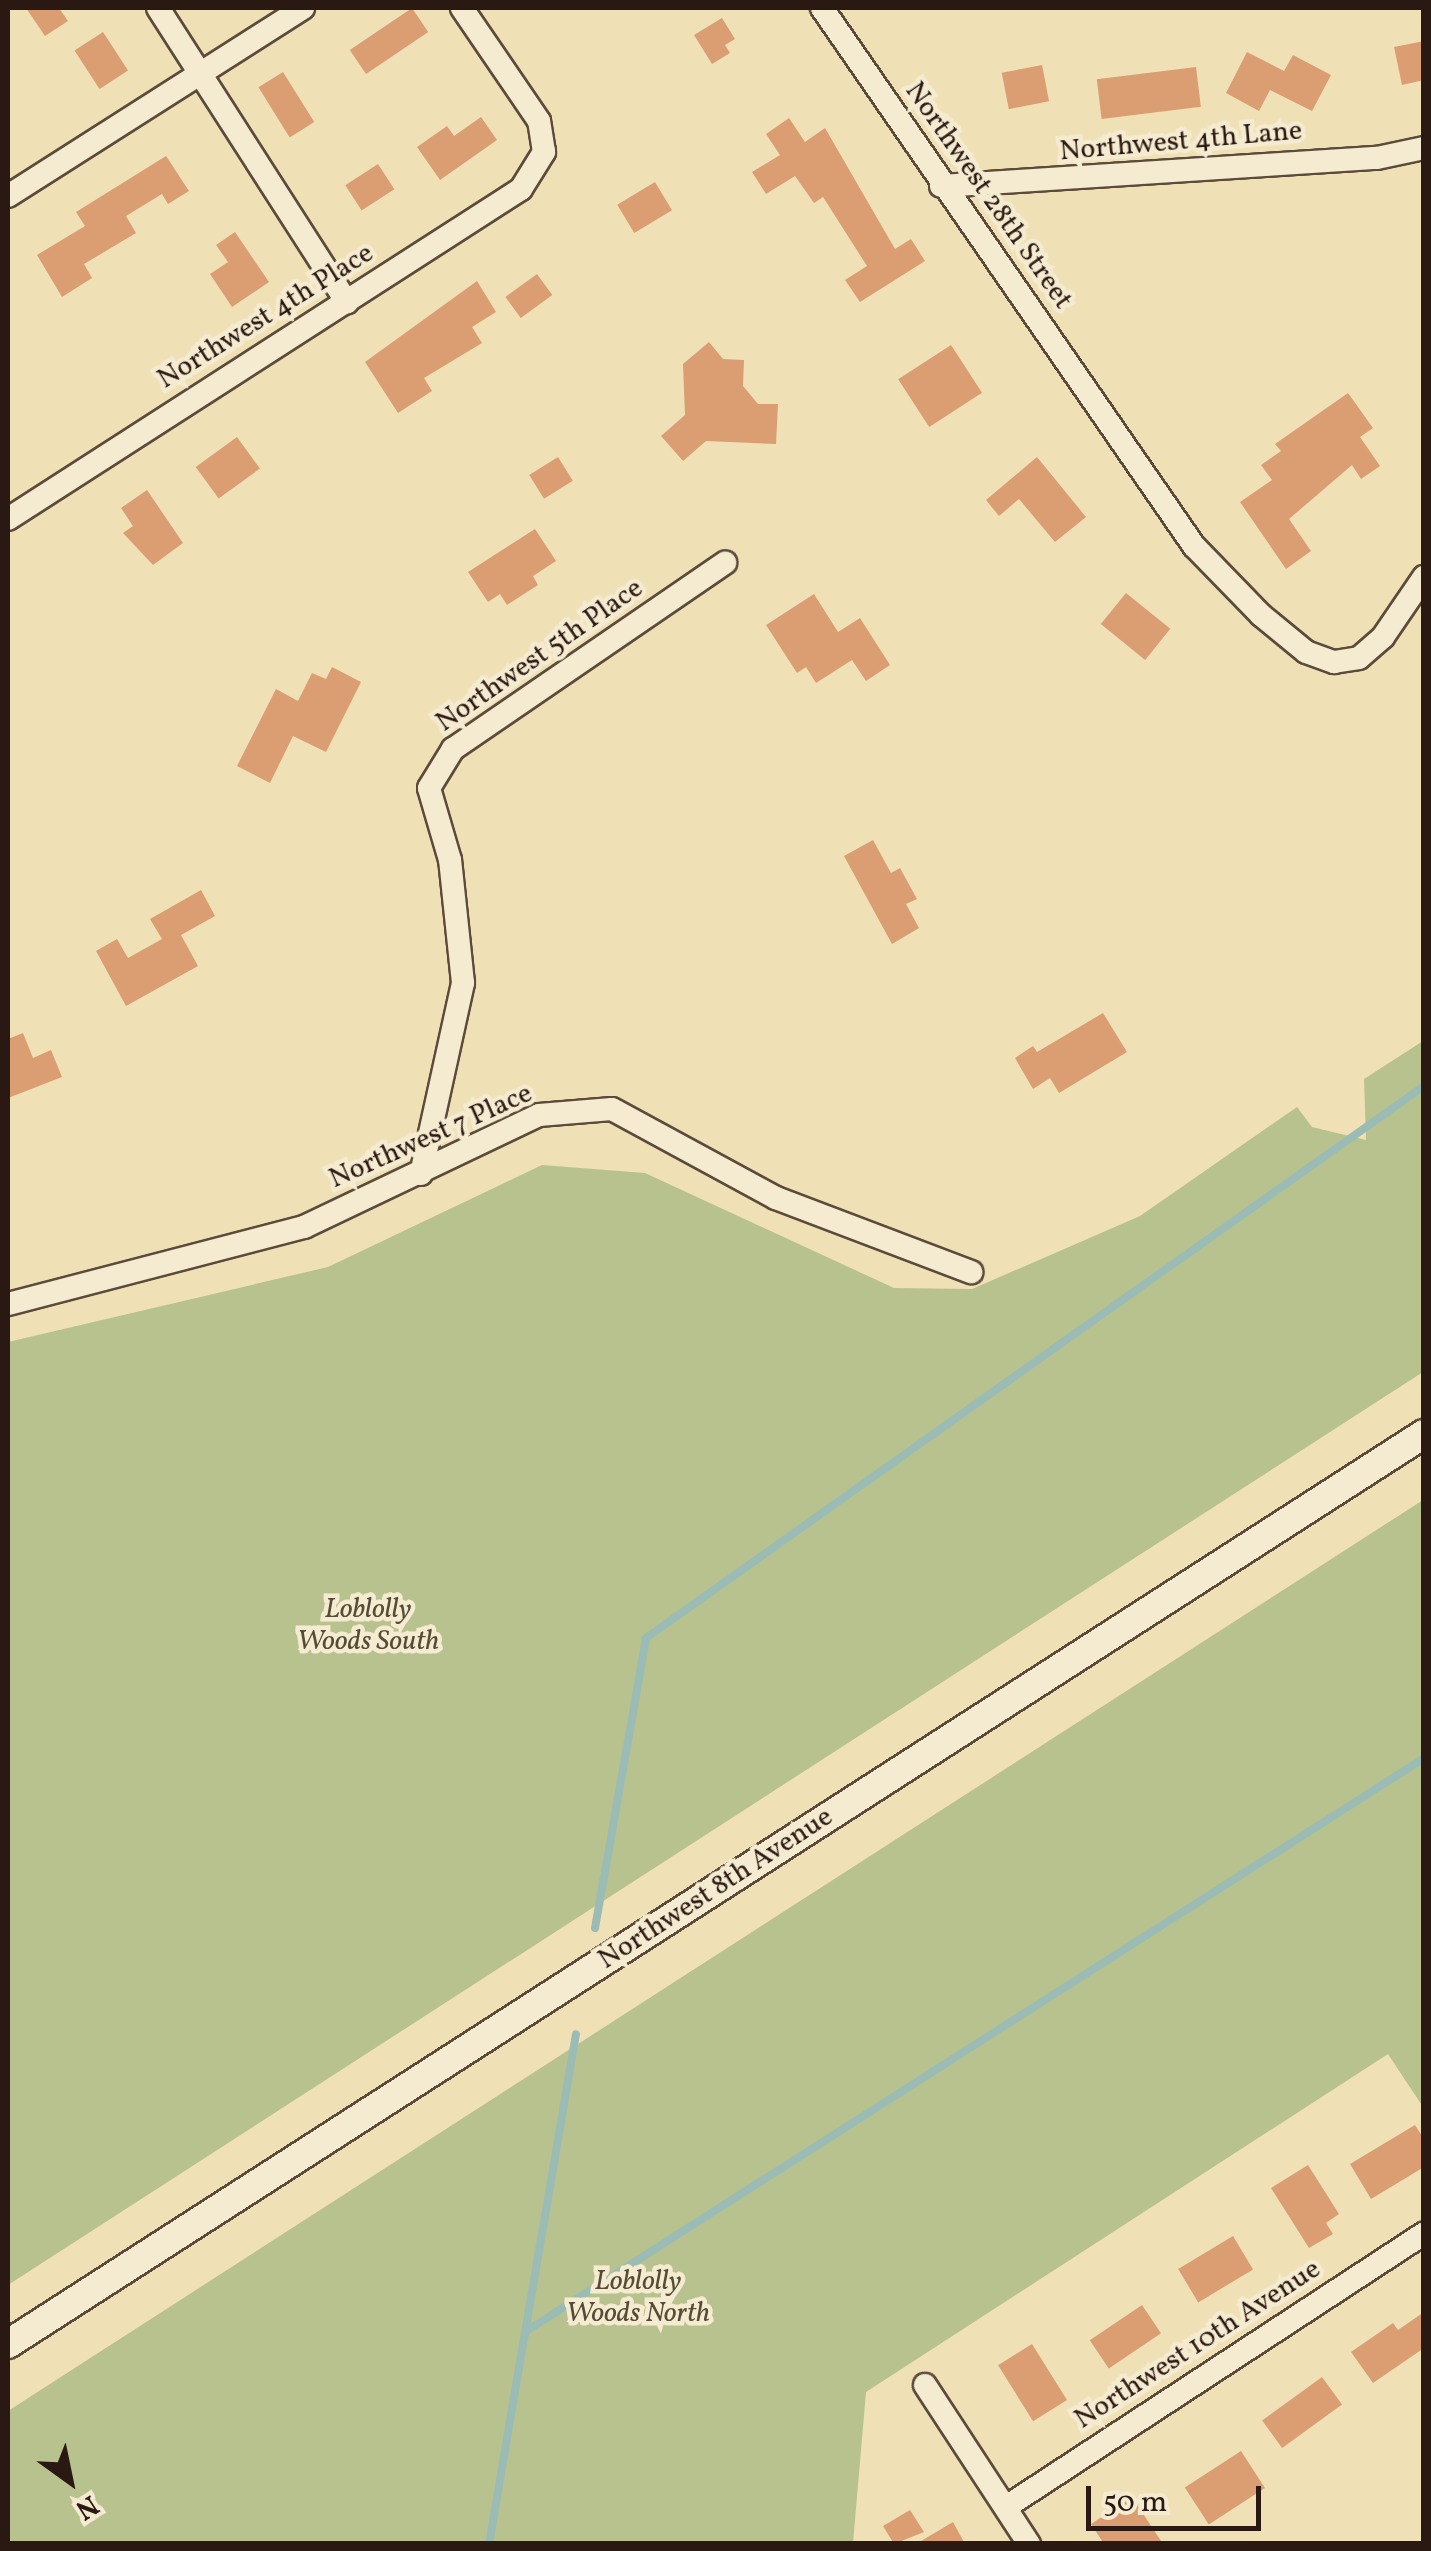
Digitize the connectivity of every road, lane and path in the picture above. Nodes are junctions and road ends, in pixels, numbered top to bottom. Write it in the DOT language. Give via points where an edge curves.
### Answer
graph roads {
  1 [pos="158,8"];
  2 [pos="303,8"];
  3 [pos="462,8"];
  4 [pos="822,8"];
  5 [pos="201,74"];
  6 [pos="1424,148"];
  7 [pos="942,186"];
  8 [pos="8,196"];
  9 [pos="347,302"];
  10 [pos="8,520"];
  11 [pos="725,563"];
  12 [pos="1424,577"];
  13 [pos="421,1174"];
  14 [pos="971,1272"];
  15 [pos="8,1304"];
  16 [pos="1424,1434"];
  17 [pos="1424,2232"];
  18 [pos="8,2344"];
  19 [pos="925,2384"];
  20 [pos="1006,2508"];
  21 [pos="1029,2544"];
  1 -- 5 [label="street"];
  2 -- 5 [label="street"];
  3 -- 9 [label="street, Northwest 4th Place" via="539,120 544,152 521,189"];
  4 -- 7 [label="street, Northwest 28th Street"];
  5 -- 8 [label="street"];
  5 -- 9 [label="street"];
  6 -- 7 [label="street, Northwest 4th Lane" via="1377,158 1008,187"];
  7 -- 12 [label="street, Northwest 28th Street" via="1194,546 1306,652 1334,662 1359,658 1384,637"];
  9 -- 10 [label="street, Northwest 4th Place"];
  11 -- 13 [label="street, Northwest 5th Place" via="453,749 429,788 450,860 463,984"];
  13 -- 14 [label="street, Northwest 7 Place" via="539,1115 612,1109 776,1198"];
  13 -- 15 [label="street, Northwest 7 Place" via="304,1227"];
  16 -- 18 [label="street, Northwest 8th Avenue"];
  17 -- 20 [label="street, Northwest 10th Avenue"];
  19 -- 20 [label="street"];
  20 -- 21 [label="street"];
}
